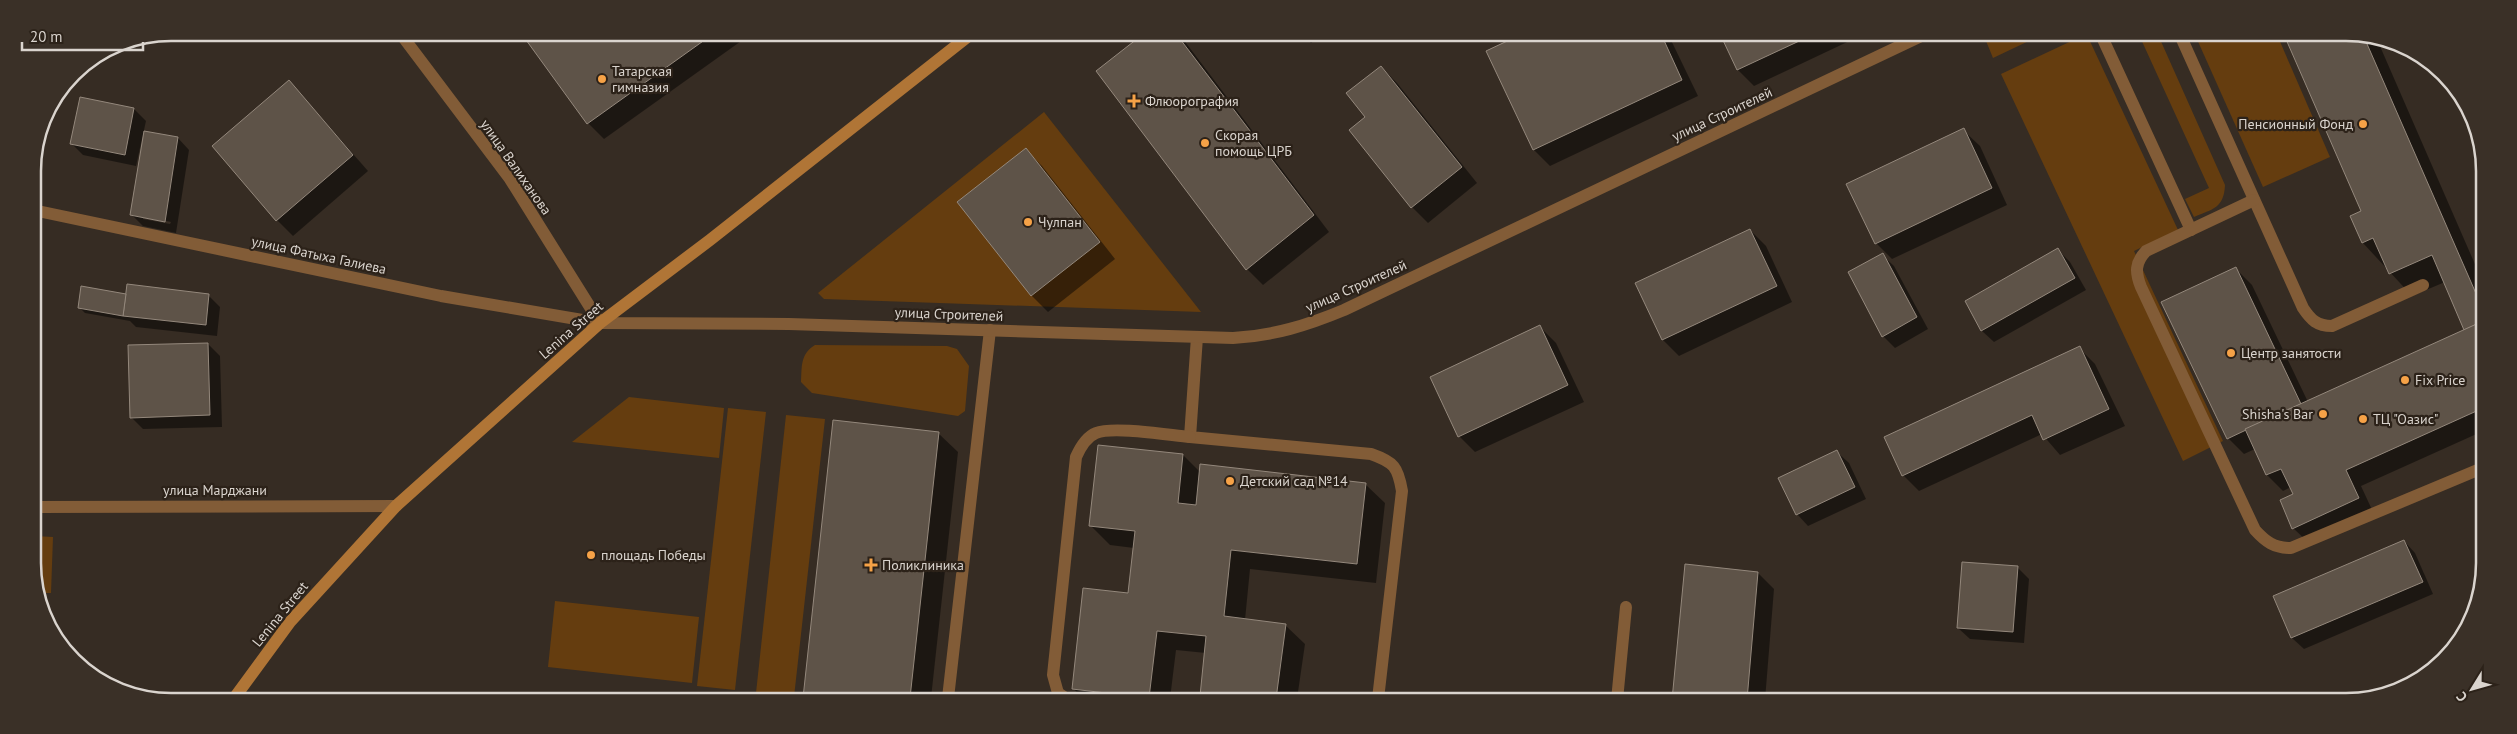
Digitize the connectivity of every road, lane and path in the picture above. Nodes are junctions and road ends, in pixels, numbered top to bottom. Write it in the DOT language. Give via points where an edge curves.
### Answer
graph roads {
  1 [pos="1911,41"];
  2 [pos="2104,41"];
  3 [pos="2183,41"];
  4 [pos="407,42"];
  5 [pos="961,42"];
  6 [pos="2254,200"];
  7 [pos="42,212"];
  8 [pos="2191,230"];
  9 [pos="2424,285"];
  10 [pos="600,323"];
  11 [pos="990,330"];
  12 [pos="1197,337"];
  13 [pos="1190,437"];
  14 [pos="2476,471"];
  15 [pos="396,506"];
  16 [pos="41,507"];
  17 [pos="1626,607"];
  18 [pos="1379,692"];
  19 [pos="1618,692"];
  20 [pos="238,693"];
  21 [pos="949,693"];
  22 [pos="1058,693"];
  1 -- 12 [label="street, улица Строителей" via="1344,310 1265,336"];
  2 -- 8 [label="street"];
  3 -- 6 [label="street"];
  4 -- 10 [label="street, улица Валиханова" via="510,179"];
  5 -- 10 [label="main road, Lenina Street"];
  6 -- 8 [label="street"];
  6 -- 9 [label="street" via="2302,308 2310,320 2321,326 2332,326"];
  7 -- 10 [label="street, улица Фатыха Галиева" via="424,292"];
  8 -- 14 [label="street" via="2146,252 2136,267 2137,276 2255,530 2266,543 2278,548 2291,548"];
  10 -- 11 [label="street, улица Строителей"];
  10 -- 15 [label="main road, Lenina Street"];
  11 -- 12 [label="street, улица Строителей"];
  11 -- 21 [label="street"];
  12 -- 13 [label="street"];
  13 -- 18 [label="street" via="1371,454 1388,460 1399,472 1402,490"];
  13 -- 22 [label="street" via="1108,430 1094,434 1079,451 1053,675"];
  15 -- 16 [label="street, улица Марджани"];
  15 -- 20 [label="main road, Lenina Street" via="290,622"];
  17 -- 19 [label="street"];
}
